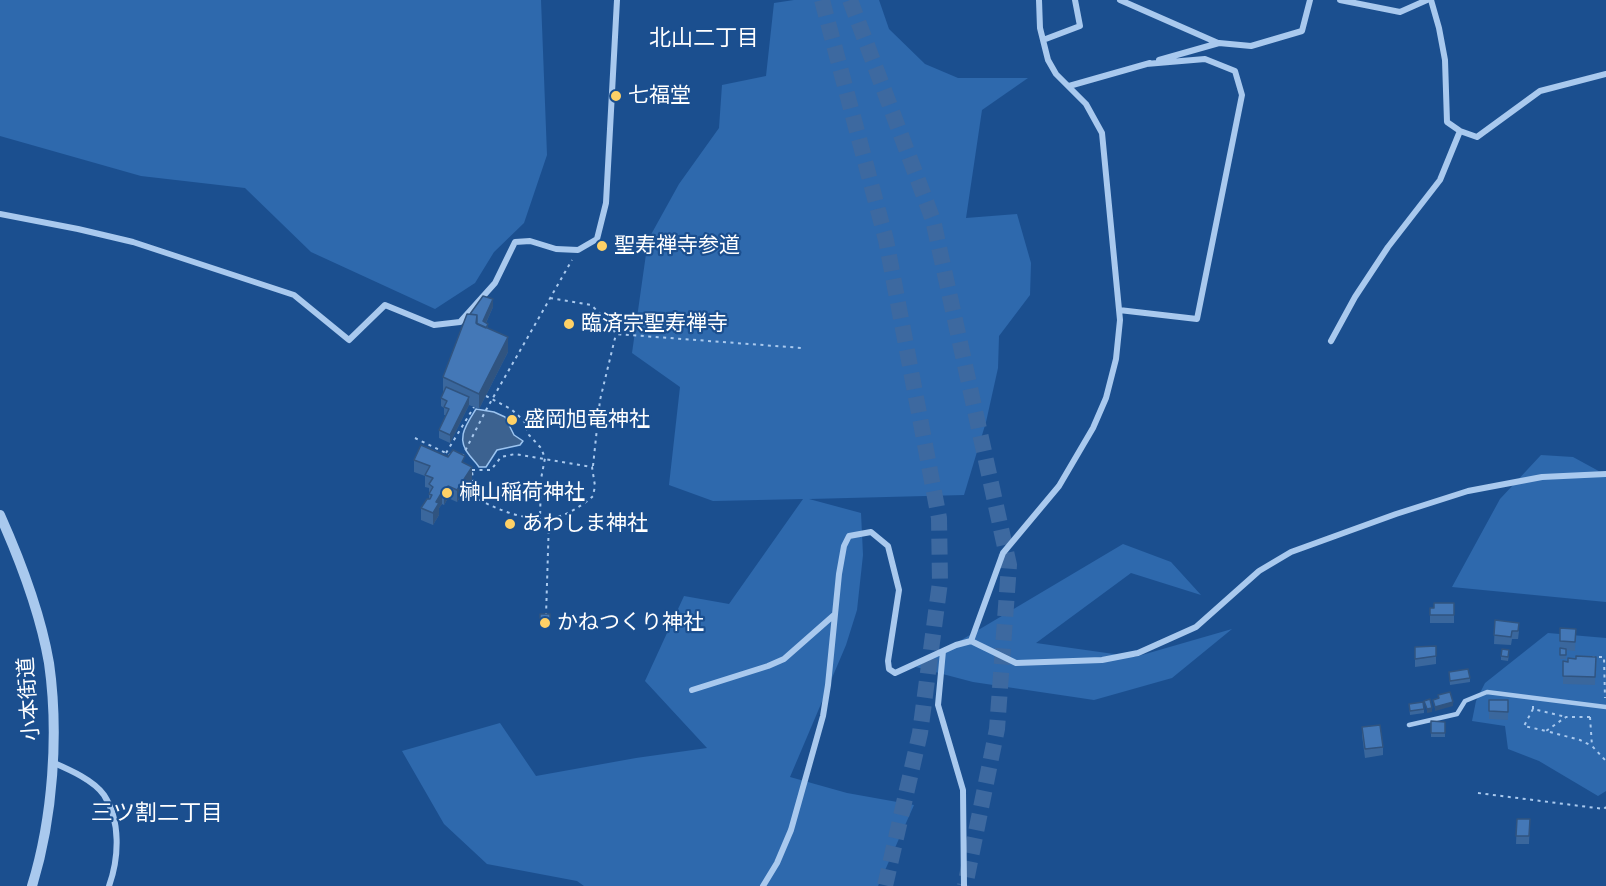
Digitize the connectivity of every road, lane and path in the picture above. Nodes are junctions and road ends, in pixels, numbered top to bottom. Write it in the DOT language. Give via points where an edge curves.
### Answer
graph roads {
  1 [pos="618,0"];
  2 [pos="1039,0"];
  3 [pos="1075,0"];
  4 [pos="1120,0"];
  5 [pos="1310,0"];
  6 [pos="1340,0"];
  7 [pos="1429,0"];
  8 [pos="1043,40"];
  9 [pos="1219,43"];
  10 [pos="1146,64"];
  11 [pos="1606,74"];
  12 [pos="1068,86"];
  13 [pos="1460,131"];
  14 [pos="0,214"];
  15 [pos="578,250"];
  16 [pos="550,298"];
  17 [pos="1119,310"];
  18 [pos="616,334"];
  19 [pos="1331,341"];
  20 [pos="802,348"];
  21 [pos="486,396"];
  22 [pos="492,399"];
  23 [pos="474,407"];
  24 [pos="415,438"];
  25 [pos="446,453"];
  26 [pos="453,457"];
  27 [pos="544,458"];
  28 [pos="460,460"];
  29 [pos="466,465"];
  30 [pos="592,467"];
  31 [pos="472,470"];
  32 [pos="1606,474"];
  33 [pos="0,515"];
  34 [pos="540,519"];
  35 [pos="549,519"];
  36 [pos="834,615"];
  37 [pos="546,619"];
  38 [pos="970,641"];
  39 [pos="943,651"];
  40 [pos="1584,657"];
  41 [pos="692,690"];
  42 [pos="1533,698"];
  43 [pos="1605,707"];
  44 [pos="1533,709"];
  45 [pos="1566,717"];
  46 [pos="1409,724"];
  47 [pos="1524,726"];
  48 [pos="1519,727"];
  49 [pos="1545,731"];
  50 [pos="1592,746"];
  51 [pos="1606,761"];
  52 [pos="52,762"];
  53 [pos="1479,793"];
  54 [pos="1606,807"];
  55 [pos="32,886"];
  56 [pos="110,886"];
  57 [pos="763,886"];
  58 [pos="964,886"];
  1 -- 15 [label="street" via="606,204 597,239"];
  2 -- 8 [label="street"];
  3 -- 8 [label="street" via="1080,26"];
  4 -- 9 [label="street"];
  5 -- 9 [label="street" via="1302,31 1251,46"];
  6 -- 7 [label="street" via="1400,12"];
  7 -- 13 [label="street" via="1445,60 1447,122"];
  8 -- 12 [label="street" via="1048,60"];
  9 -- 10 [label="street"];
  10 -- 12 [label="street"];
  10 -- 17 [label="street" via="1205,59 1235,71 1242,95 1197,319"];
  11 -- 13 [label="street" via="1540,91 1477,137"];
  12 -- 17 [label="street" via="1086,104 1102,133"];
  13 -- 19 [label="street" via="1440,180 1388,247"];
  14 -- 15 [label="street" via="133,242 294,295 349,340 385,305 434,325 459,322 495,283 515,242"];
  15 -- 16 [label="path"];
  16 -- 18 [label="path" via="591,305"];
  16 -- 22 [label="path"];
  17 -- 38 [label="street" via="1116,359 1093,428 1059,486 1003,553"];
  18 -- 20 [label="path"];
  18 -- 30 [label="path" via="600,400"];
  21 -- 22 [label="path"];
  22 -- 27 [label="path" via="524,421 528,435 541,448"];
  22 -- 28 [label="path"];
  23 -- 25 [label="path"];
  24 -- 25 [label="path"];
  25 -- 26 [label="path"];
  27 -- 30 [label="path"];
  27 -- 31 [label="path" via="515,453 501,457 491,470"];
  27 -- 34 [label="path"];
  29 -- 31 [label="path"];
  30 -- 35 [label="path" via="593,496 582,506"];
  31 -- 34 [label="path" via="475,497 485,504"];
  32 -- 38 [label="street" via="1542,477 1468,491 1291,552 1259,571 1196,627 1138,653 1102,660 1016,663"];
  33 -- 52 [label="street, 小本街道" via="29,586 46,652 53,708"];
  34 -- 35 [label="path"];
  35 -- 37 [label="path"];
  36 -- 39 [label="street" via="844,546 849,536 871,532 888,546 899,590 889,669 900,672"];
  36 -- 41 [label="street" via="784,659"];
  36 -- 57 [label="street" via="823,716 791,830"];
  38 -- 39 [label="street"];
  39 -- 58 [label="street" via="938,705 963,790"];
  40 -- 43 [label="path" via="1604,657"];
  42 -- 43 [label="lane"];
  42 -- 44 [label="path"];
  42 -- 46 [label="lane" via="1487,692 1465,701 1457,714"];
  44 -- 45 [label="path"];
  44 -- 47 [label="path"];
  45 -- 49 [label="path"];
  45 -- 50 [label="path" via="1590,717"];
  47 -- 48 [label="path"];
  47 -- 49 [label="path"];
  49 -- 50 [label="path"];
  50 -- 51 [label="path"];
  52 -- 55 [label="street, 小本街道" via="48,815"];
  52 -- 56 [label="street" via="103,793 113,815 117,840"];
  53 -- 54 [label="path"];
}
